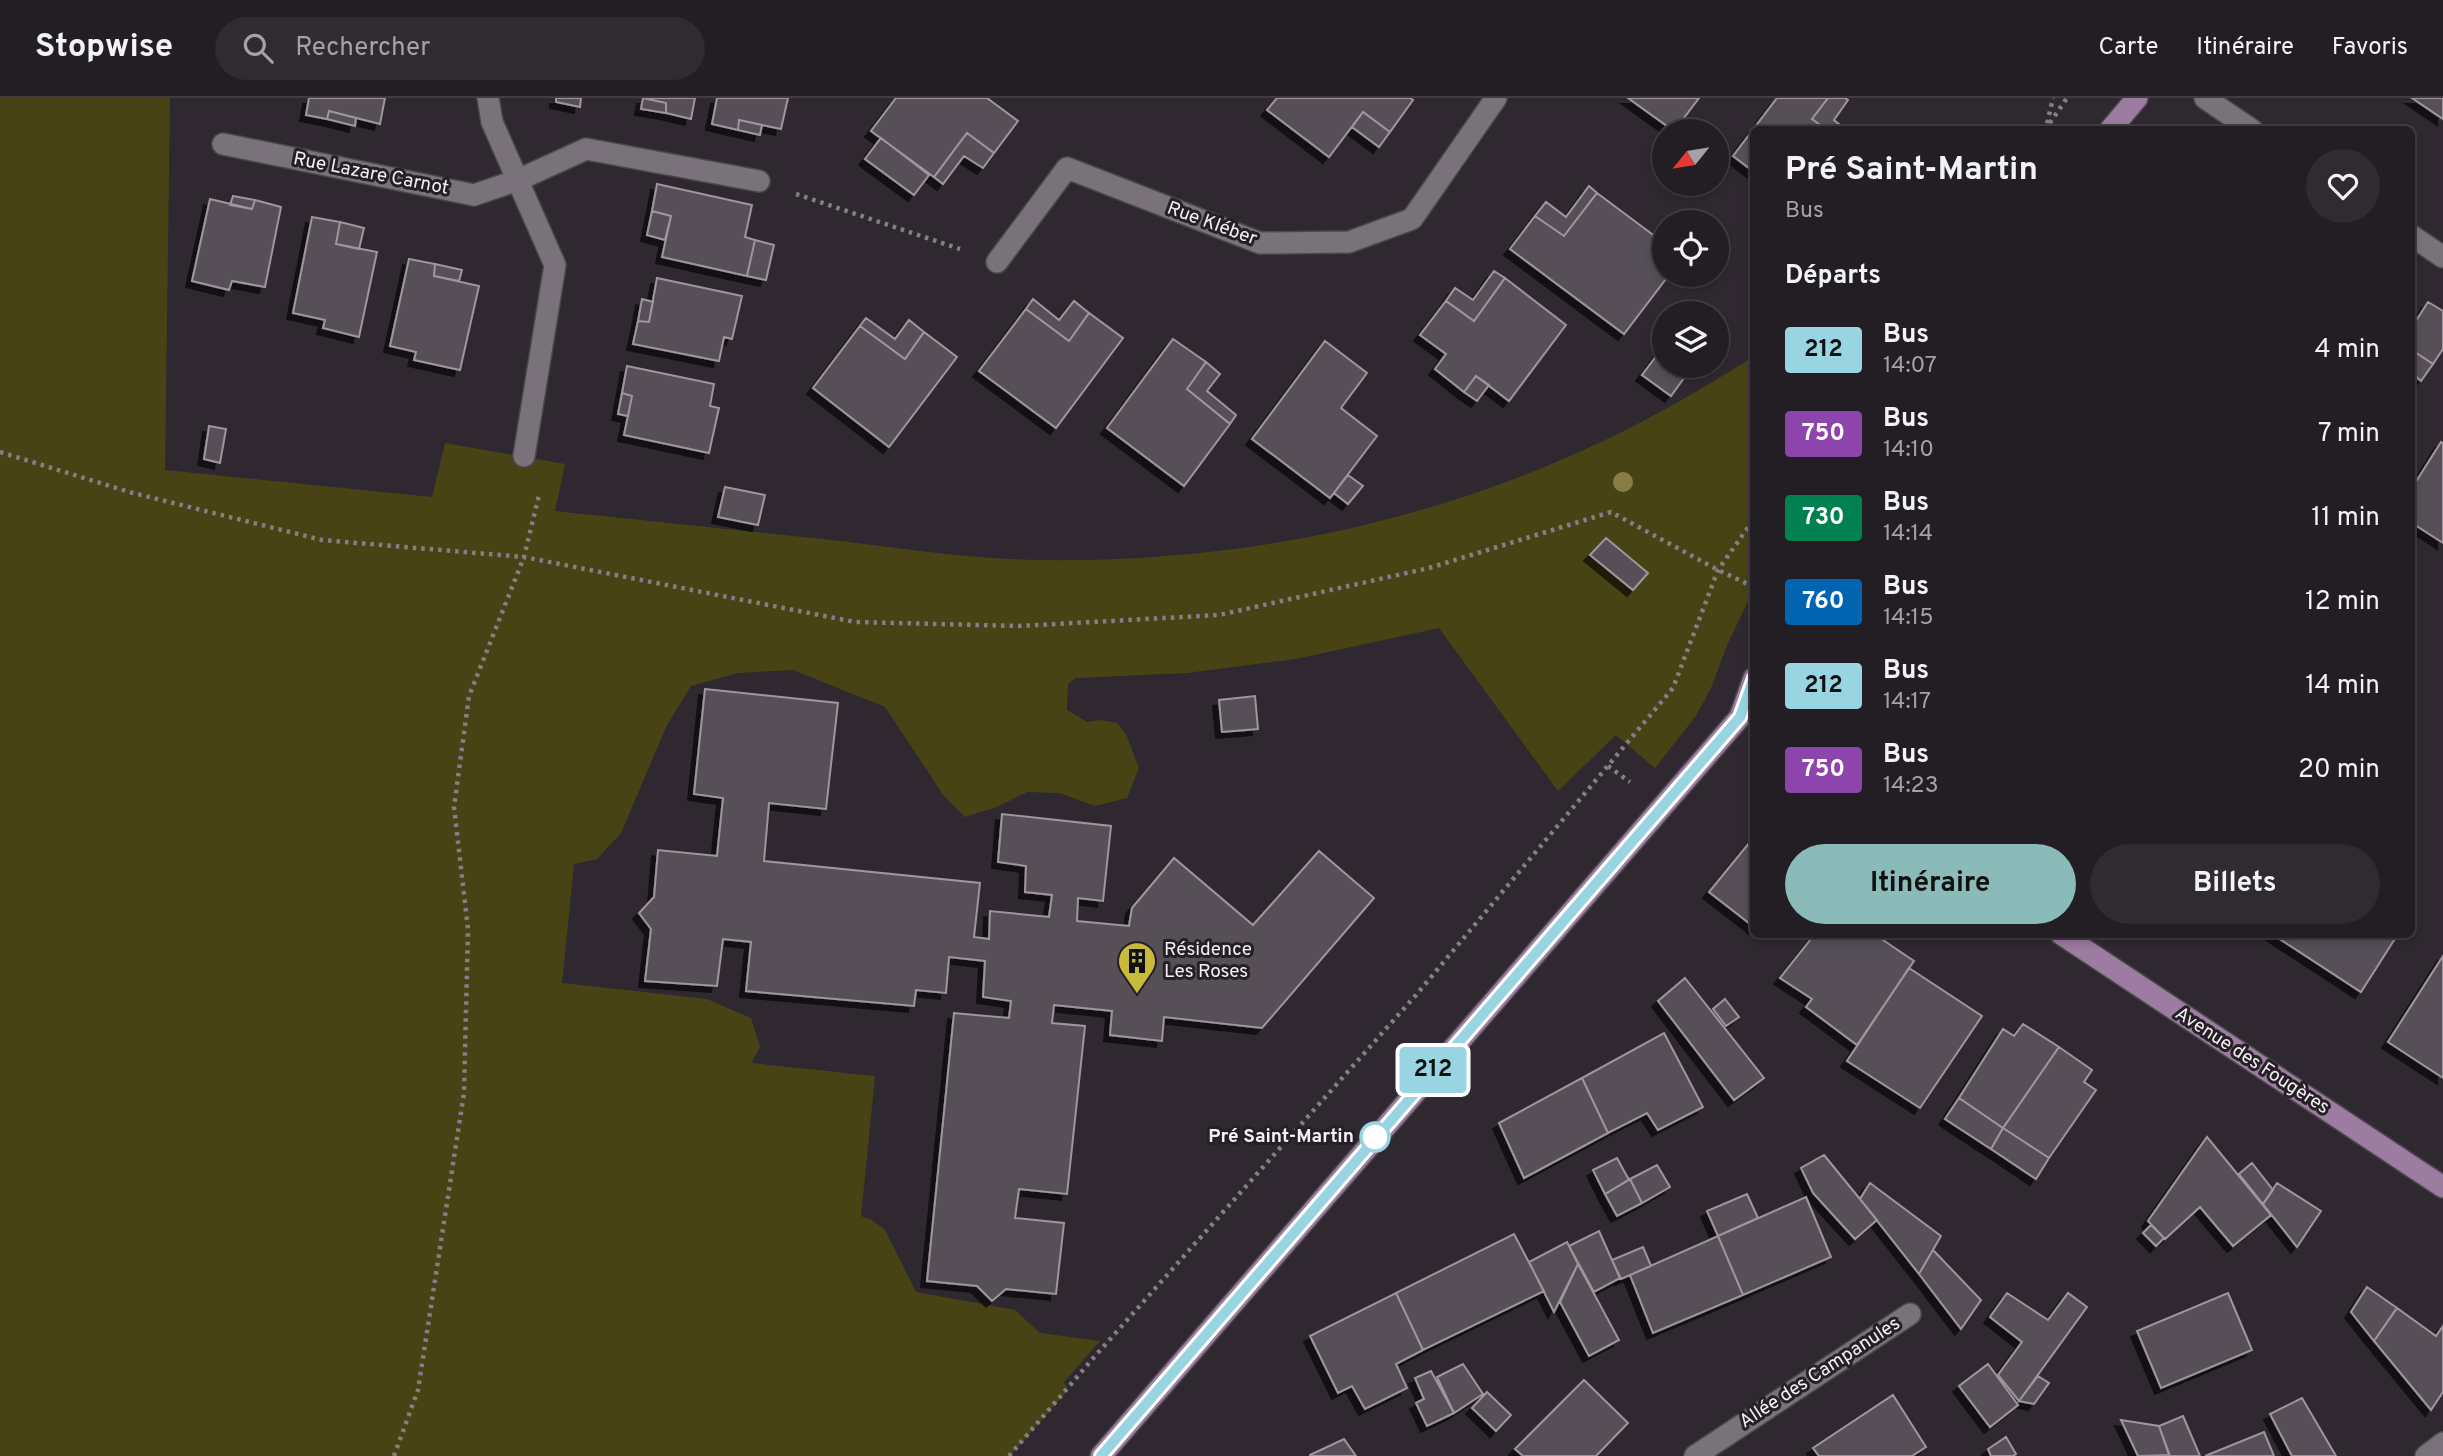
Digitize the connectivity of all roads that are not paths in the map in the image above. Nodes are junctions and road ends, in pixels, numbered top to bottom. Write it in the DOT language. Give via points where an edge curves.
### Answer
graph roads {
  1 [pos="488,98"];
  2 [pos="1496,98"];
  3 [pos="2137,98"];
  4 [pos="2204,98"];
  5 [pos="2113,126"];
  6 [pos="2246,126"];
  7 [pos="223,144"];
  8 [pos="518,180"];
  9 [pos="759,181"];
  10 [pos="2415,238"];
  11 [pos="2443,257"];
  12 [pos="997,262"];
  13 [pos="524,456"];
  14 [pos="1750,703"];
  15 [pos="1747,721"];
  16 [pos="2067,938"];
  17 [pos="2443,1187"];
  18 [pos="1910,1314"];
  19 [pos="2443,1443"];
  20 [pos="1101,1456"];
  21 [pos="1695,1456"];
  22 [pos="2426,1456"];
  1 -- 8 [label="street" via="492,122"];
  2 -- 12 [label="street, Rue Kléber" via="1412,219 1349,242 1260,243 1067,168"];
  3 -- 5 [label="street"];
  4 -- 6 [label="street"];
  7 -- 8 [label="street, Rue Lazare Carnot" via="474,195"];
  8 -- 9 [label="street, Rue Lazare Carnot" via="586,149"];
  8 -- 13 [label="street" via="555,265"];
  10 -- 11 [label="street"];
  14 -- 15 [label="street"];
  15 -- 20 [label="street"];
  16 -- 17 [label="street, Avenue des Fougères"];
  18 -- 21 [label="street, Allée des Campanules"];
  19 -- 22 [label="street"];
}
